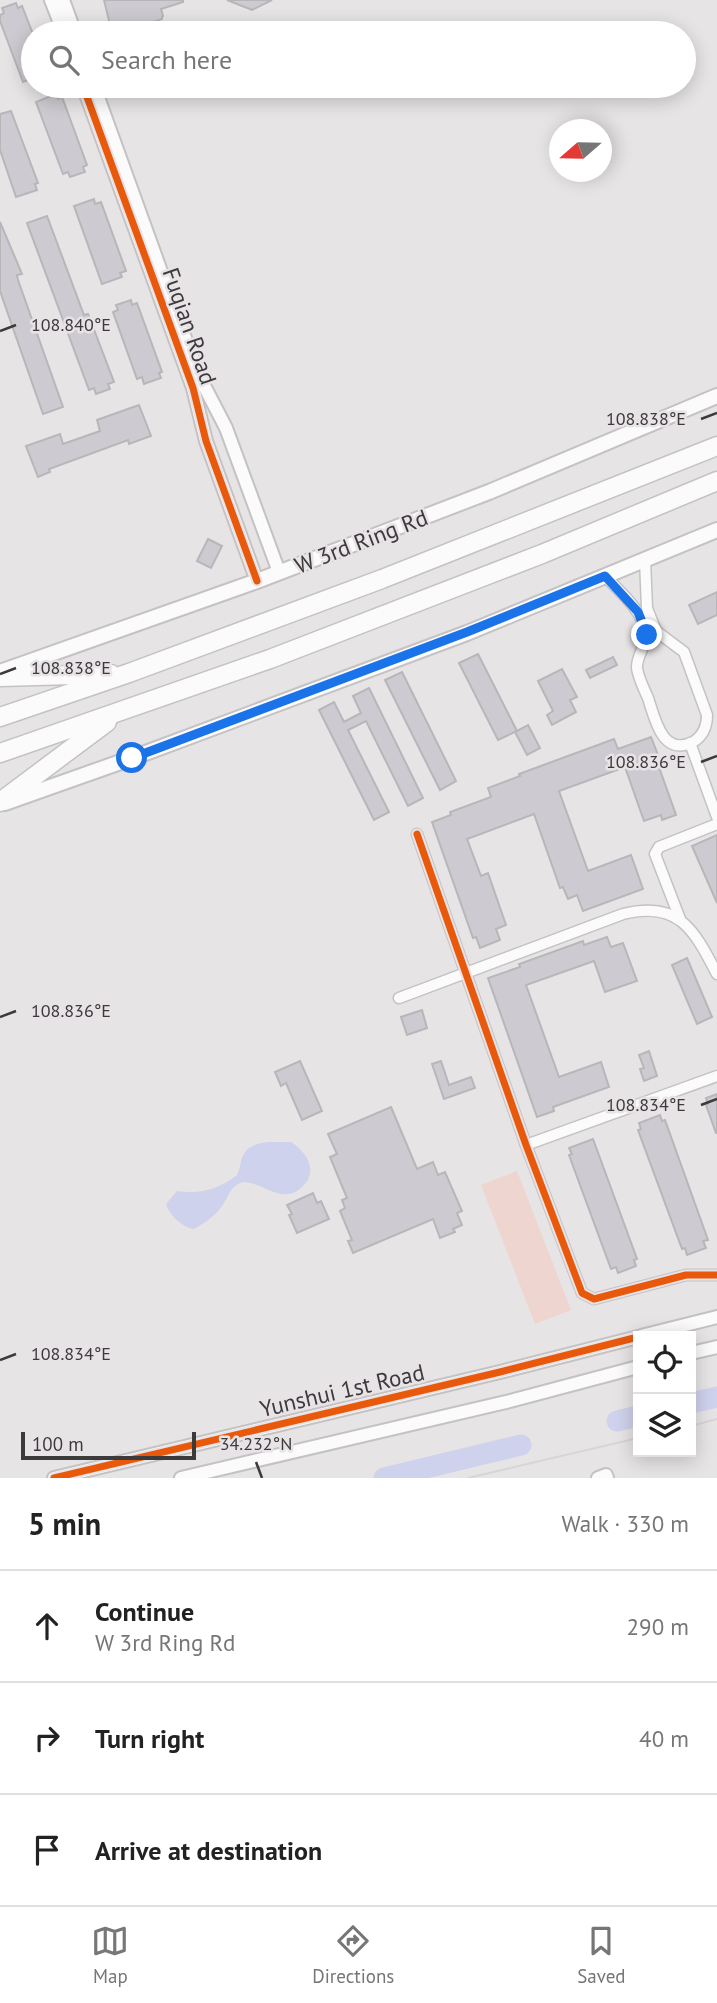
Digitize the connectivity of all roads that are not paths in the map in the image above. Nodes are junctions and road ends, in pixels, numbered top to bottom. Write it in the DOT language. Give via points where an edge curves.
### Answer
graph roads {
  1 [pos="51,0"];
  2 [pos="63,0"];
  3 [pos="59,21"];
  4 [pos="71,21"];
  5 [pos="87,98"];
  6 [pos="98,98"];
  7 [pos="717,396"];
  8 [pos="717,446"];
  9 [pos="717,481"];
  10 [pos="717,530"];
  11 [pos="645,560"];
  12 [pos="279,572"];
  13 [pos="605,576"];
  14 [pos="257,581"];
  15 [pos="129,673"];
  16 [pos="0,675"];
  17 [pos="120,713"];
  18 [pos="0,717"];
  19 [pos="712,722"];
  20 [pos="690,743"];
  21 [pos="0,753"];
  22 [pos="0,803"];
  23 [pos="717,817"];
  24 [pos="717,824"];
  25 [pos="417,834"];
  26 [pos="680,919"];
  27 [pos="465,973"];
  28 [pos="717,974"];
  29 [pos="399,998"];
  30 [pos="717,1076"];
  31 [pos="526,1145"];
  32 [pos="717,1275"];
  33 [pos="717,1317"];
  34 [pos="662,1331"];
  35 [pos="633,1339"];
  36 [pos="717,1347"];
  37 [pos="696,1352"];
  38 [pos="633,1368"];
  39 [pos="54,1478"];
  40 [pos="181,1478"];
  41 [pos="597,1478"];
  42 [pos="607,1478"];
  1 -- 3 [label="street"];
  2 -- 4 [label="street"];
  5 -- 14 [label="street, Fuqian Road" via="193,388 206,441"];
  6 -- 12 [label="street, Fuqian Road" via="198,374 226,428"];
  7 -- 12 [label="main road, W 3rd Ring Rd" via="489,492"];
  8 -- 15 [label="highway, W 3rd Ring Rd" via="383,579"];
  9 -- 17 [label="highway" via="503,569"];
  10 -- 11 [label="main road"];
  11 -- 13 [label="main road"];
  11 -- 19 [label="street" via="647,608 656,631 684,652"];
  12 -- 14 [label="main road, W 3rd Ring Rd"];
  13 -- 20 [label="street" via="638,612 647,635 636,666 660,733 669,743"];
  13 -- 22 [label="main road" via="132,758"];
  14 -- 16 [label="main road, W 3rd Ring Rd"];
  15 -- 16 [label="highway"];
  15 -- 18 [label="highway, W 3rd Ring Rd"];
  17 -- 21 [label="highway"];
  17 -- 22 [label="highway"];
  19 -- 20 [label="street"];
  20 -- 23 [label="street"];
  24 -- 26 [label="street" via="659,846 655,853"];
  25 -- 27 [label="street"];
  26 -- 27 [label="street" via="642,910"];
  26 -- 28 [label="street" via="702,945"];
  27 -- 29 [label="street"];
  27 -- 31 [label="street"];
  30 -- 31 [label="street"];
  31 -- 32 [label="street" via="582,1293 594,1299 686,1275"];
  33 -- 34 [label="street, Yunshui 1st Road"];
  35 -- 39 [label="street, Yunshui 1st Road"];
  36 -- 37 [label="street"];
  38 -- 40 [label="street"];
  41 -- 42 [label="street"];
}
